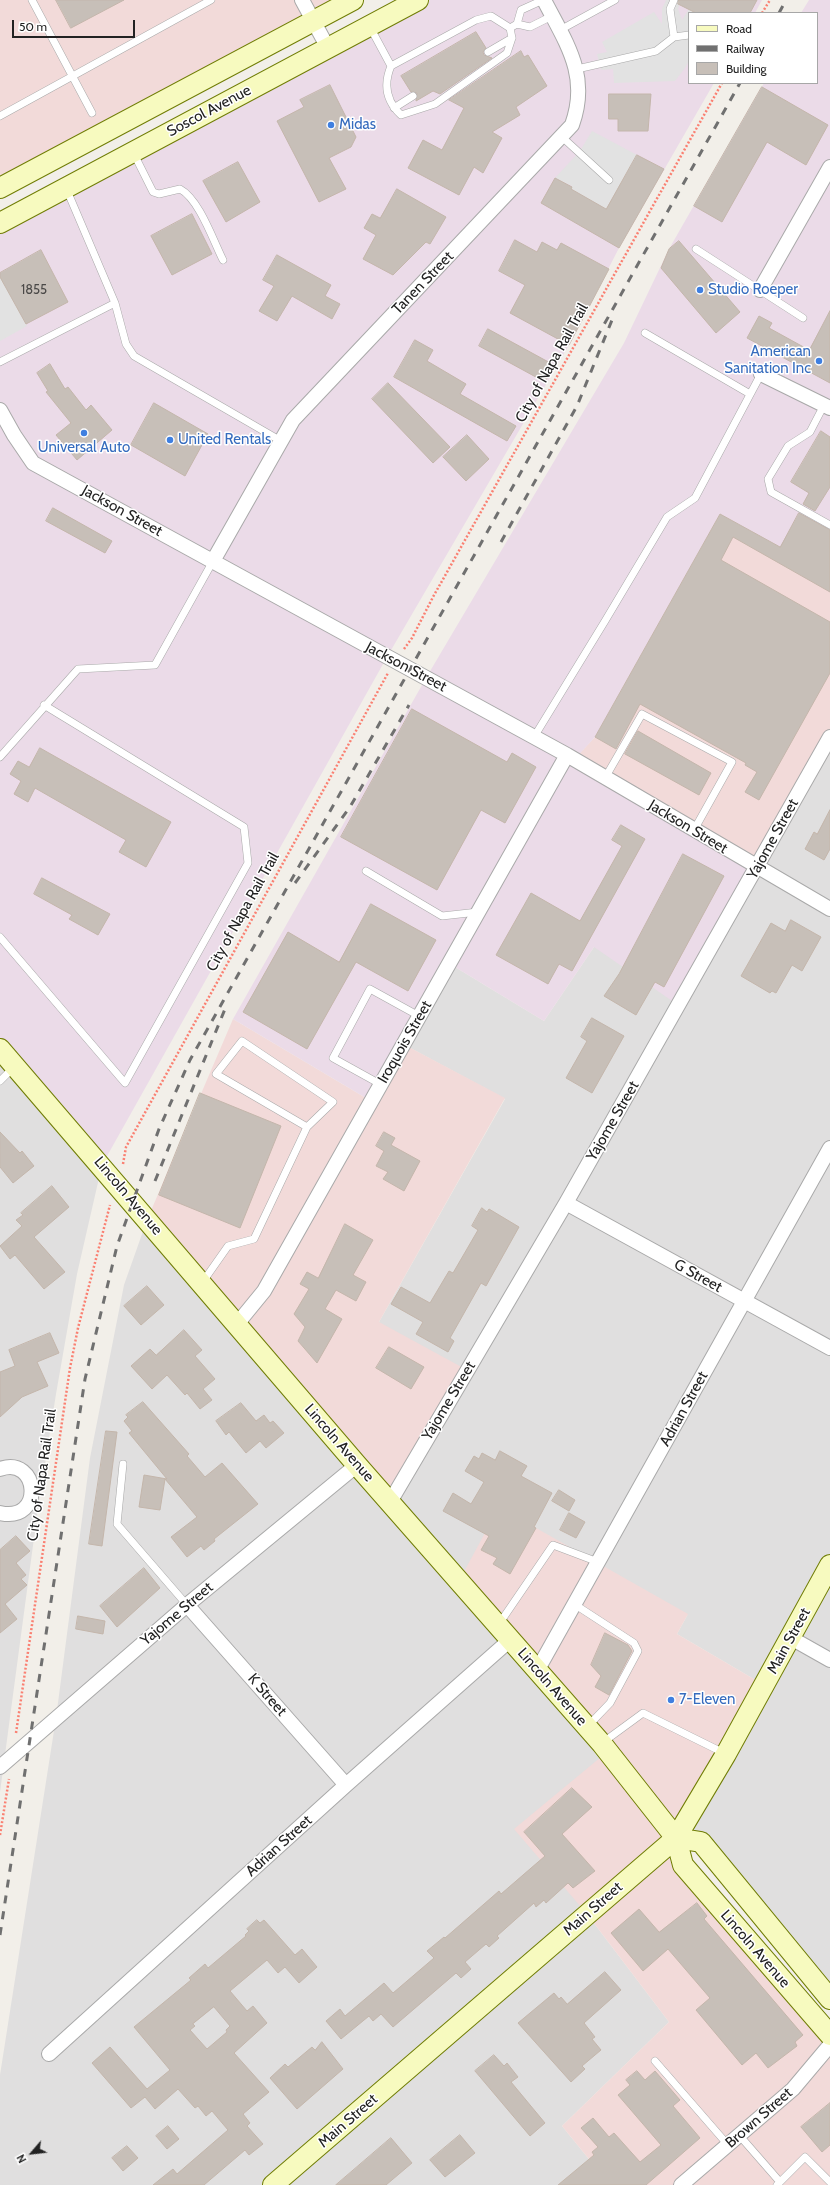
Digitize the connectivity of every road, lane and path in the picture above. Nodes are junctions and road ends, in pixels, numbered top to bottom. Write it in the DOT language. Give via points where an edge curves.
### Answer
graph roads {
  1 [pos="32,0"];
  2 [pos="211,0"];
  3 [pos="302,0"];
  4 [pos="353,0"];
  5 [pos="418,0"];
  6 [pos="544,0"];
  7 [pos="615,0"];
  8 [pos="674,0"];
  9 [pos="770,0"];
  10 [pos="763,12"];
  11 [pos="552,16"];
  12 [pos="313,21"];
  13 [pos="369,26"];
  14 [pos="513,26"];
  15 [pos="560,30"];
  16 [pos="688,36"];
  17 [pos="674,37"];
  18 [pos="512,38"];
  19 [pos="328,48"];
  20 [pos="488,52"];
  21 [pos="391,66"];
  22 [pos="577,69"];
  23 [pos="72,76"];
  24 [pos="721,84"];
  25 [pos="413,96"];
  26 [pos="394,108"];
  27 [pos="92,113"];
  28 [pos="0,116"];
  29 [pos="562,137"];
  30 [pos="133,152"];
  31 [pos="830,167"];
  32 [pos="610,180"];
  33 [pos="0,188"];
  34 [pos="65,188"];
  35 [pos="0,223"];
  36 [pos="696,249"];
  37 [pos="223,260"];
  38 [pos="760,290"];
  39 [pos="115,303"];
  40 [pos="803,318"];
  41 [pos="645,332"];
  42 [pos="0,362"];
  43 [pos="761,374"];
  44 [pos="750,394"];
  45 [pos="827,406"];
  46 [pos="0,410"];
  47 [pos="281,441"];
  48 [pos="830,525"];
  49 [pos="213,561"];
  50 [pos="401,652"];
  51 [pos="385,678"];
  52 [pos="44,705"];
  53 [pos="534,737"];
  54 [pos="830,737"];
  55 [pos="567,756"];
  56 [pos="0,757"];
  57 [pos="605,778"];
  58 [pos="694,830"];
  59 [pos="757,868"];
  60 [pos="366,871"];
  61 [pos="830,909"];
  62 [pos="480,912"];
  63 [pos="0,937"];
  64 [pos="419,1016"];
  65 [pos="0,1049"];
  66 [pos="15,1066"];
  67 [pos="0,1081"];
  68 [pos="380,1084"];
  69 [pos="307,1127"];
  70 [pos="830,1148"];
  71 [pos="124,1159"];
  72 [pos="566,1203"];
  73 [pos="107,1213"];
  74 [pos="202,1283"];
  75 [pos="745,1302"];
  76 [pos="237,1324"];
  77 [pos="830,1348"];
  78 [pos="122,1464"];
  79 [pos="357,1465"];
  80 [pos="0,1469"];
  81 [pos="390,1502"];
  82 [pos="0,1513"];
  83 [pos="598,1562"];
  84 [pos="830,1565"];
  85 [pos="187,1604"];
  86 [pos="574,1604"];
  87 [pos="504,1633"];
  88 [pos="791,1638"];
  89 [pos="830,1660"];
  90 [pos="538,1669"];
  91 [pos="587,1727"];
  92 [pos="15,1736"];
  93 [pos="602,1744"];
  94 [pos="726,1754"];
  95 [pos="0,1767"];
  96 [pos="346,1785"];
  97 [pos="7,1789"];
  98 [pos="0,1835"];
  99 [pos="676,1838"];
  100 [pos="830,1999"];
  101 [pos="830,2035"];
  102 [pos="830,2045"];
  103 [pos="49,2054"];
  104 [pos="655,2061"];
  105 [pos="739,2135"];
  106 [pos="728,2145"];
  107 [pos="830,2182"];
  108 [pos="778,2184"];
  109 [pos="273,2185"];
  110 [pos="681,2185"];
  1 -- 23 [label="lane"];
  2 -- 23 [label="lane"];
  3 -- 12 [label="street"];
  4 -- 12 [label="main road, Soscol Avenue"];
  5 -- 13 [label="main road, Soscol Avenue"];
  6 -- 11 [label="street, Tanen Street"];
  6 -- 14 [label="lane" via="521,10"];
  7 -- 15 [label="lane"];
  8 -- 17 [label="lane" via="670,9"];
  9 -- 10 [label="path"];
  11 -- 14 [label="lane" via="530,27"];
  11 -- 15 [label="street, Tanen Street"];
  12 -- 19 [label="street"];
  12 -- 33 [label="main road, Soscol Avenue"];
  13 -- 19 [label="main road, Soscol Avenue"];
  13 -- 21 [label="lane"];
  14 -- 18 [label="lane"];
  14 -- 21 [label="lane" via="491,16 476,20"];
  15 -- 22 [label="street, Tanen Street"];
  16 -- 17 [label="lane"];
  17 -- 22 [label="lane" via="656,51"];
  18 -- 20 [label="lane"];
  18 -- 26 [label="lane" via="507,53 435,104 402,115"];
  19 -- 30 [label="main road, Soscol Avenue"];
  21 -- 26 [label="lane" via="386,78 387,94"];
  22 -- 29 [label="street, Tanen Street" via="577,111 572,125"];
  23 -- 27 [label="lane"];
  23 -- 28 [label="lane"];
  24 -- 50 [label="path, City of Napa Rail Trail" via="412,638"];
  25 -- 26 [label="lane"];
  29 -- 32 [label="lane"];
  29 -- 47 [label="street, Tanen Street" via="293,420"];
  30 -- 34 [label="main road, Soscol Avenue"];
  30 -- 37 [label="lane" via="153,192 159,194 180,189 187,192"];
  31 -- 38 [label="street"];
  34 -- 35 [label="main road, Soscol Avenue"];
  34 -- 39 [label="lane"];
  36 -- 38 [label="lane"];
  38 -- 40 [label="lane"];
  39 -- 42 [label="lane"];
  39 -- 47 [label="lane" via="126,344 134,356"];
  41 -- 44 [label="lane"];
  43 -- 44 [label="lane"];
  43 -- 45 [label="street"];
  44 -- 53 [label="lane" via="694,498 667,517"];
  45 -- 48 [label="lane" via="810,432 788,446 768,479 771,492"];
  46 -- 49 [label="street, Jackson Street" via="33,463"];
  47 -- 49 [label="street, Tanen Street"];
  49 -- 52 [label="lane" via="155,665 78,669"];
  49 -- 53 [label="street, Jackson Street"];
  51 -- 71 [label="path, City of Napa Rail Trail" via="198,1014 126,1147"];
  52 -- 56 [label="lane"];
  52 -- 63 [label="lane" via="244,827 248,863 125,1083"];
  53 -- 55 [label="street, Jackson Street"];
  54 -- 59 [label="street, Yajome Street"];
  55 -- 57 [label="street, Jackson Street"];
  55 -- 62 [label="street, Iroquois Street"];
  57 -- 58 [label="street, Jackson Street"];
  57 -- 58 [label="lane" via="642,714 732,762"];
  58 -- 59 [label="street, Jackson Street"];
  59 -- 61 [label="street, Jackson Street"];
  59 -- 72 [label="street, Yajome Street"];
  60 -- 62 [label="lane" via="442,916"];
  62 -- 64 [label="street, Iroquois Street"];
  64 -- 68 [label="street, Iroquois Street"];
  64 -- 68 [label="lane" via="370,989 332,1058"];
  65 -- 66 [label="main road, Lincoln Avenue"];
  66 -- 67 [label="lane"];
  66 -- 74 [label="main road, Lincoln Avenue"];
  68 -- 76 [label="street, Iroquois Street" via="264,1291"];
  69 -- 69 [label="lane" via="216,1074 242,1042 333,1102"];
  69 -- 74 [label="lane" via="254,1239 228,1246"];
  70 -- 75 [label="street, Adrian Street"];
  72 -- 75 [label="street, G Street"];
  72 -- 81 [label="street, Yajome Street"];
  73 -- 92 [label="path, City of Napa Rail Trail" via="78,1328 67,1388"];
  74 -- 76 [label="main road, Lincoln Avenue"];
  75 -- 77 [label="street, G Street"];
  75 -- 83 [label="street, Adrian Street"];
  76 -- 79 [label="main road, Lincoln Avenue"];
  78 -- 85 [label="lane" via="117,1524"];
  79 -- 81 [label="main road, Lincoln Avenue"];
  79 -- 85 [label="street, Yajome Street"];
  80 -- 82 [label="street" via="19,1469 30,1480 32,1487 29,1503 24,1509 8,1514"];
  81 -- 87 [label="main road, Lincoln Avenue"];
  83 -- 86 [label="street, Adrian Street"];
  83 -- 87 [label="lane" via="553,1545"];
  84 -- 88 [label="main road, Main Street"];
  85 -- 95 [label="street, Yajome Street"];
  85 -- 96 [label="street, K Street"];
  86 -- 90 [label="street, Adrian Street"];
  86 -- 91 [label="lane" via="634,1643 638,1651 610,1703"];
  87 -- 90 [label="main road, Lincoln Avenue"];
  87 -- 96 [label="street, Adrian Street"];
  88 -- 89 [label="street"];
  88 -- 94 [label="main road, Main Street"];
  90 -- 91 [label="main road, Lincoln Avenue"];
  91 -- 93 [label="main road, Lincoln Avenue"];
  93 -- 94 [label="lane" via="643,1713"];
  93 -- 99 [label="main road, Lincoln Avenue"];
  94 -- 99 [label="main road, Main Street"];
  96 -- 103 [label="street, Adrian Street"];
  97 -- 98 [label="path"];
  99 -- 100 [label="main road, Lincoln Avenue" via="701,1842"];
  99 -- 101 [label="main road, Lincoln Avenue" via="683,1865"];
  99 -- 109 [label="main road, Main Street"];
  102 -- 105 [label="street, Brown Street" via="793,2089"];
  104 -- 106 [label="lane"];
  105 -- 106 [label="street, Brown Street"];
  105 -- 108 [label="lane"];
  106 -- 110 [label="street, Brown Street"];
  107 -- 108 [label="lane" via="805,2157"];
}
